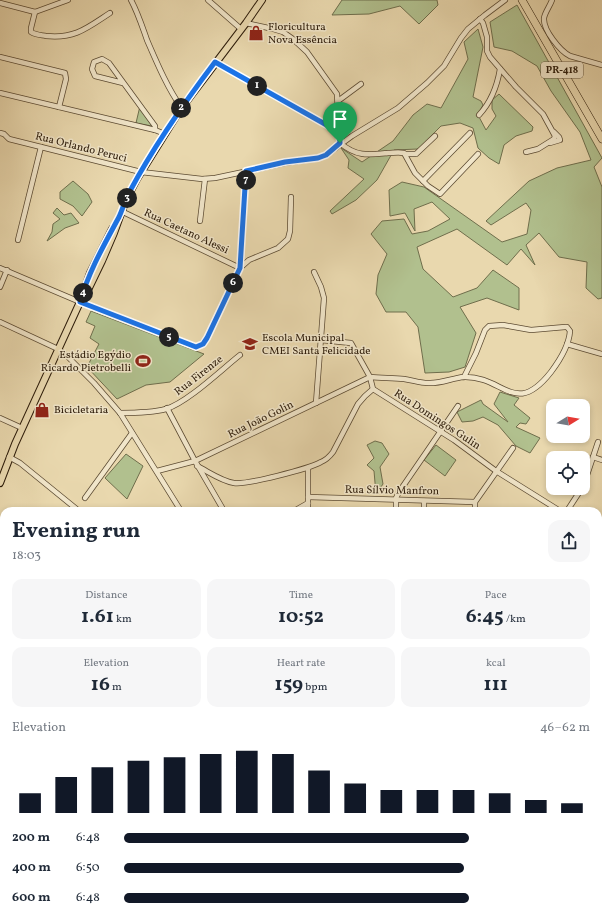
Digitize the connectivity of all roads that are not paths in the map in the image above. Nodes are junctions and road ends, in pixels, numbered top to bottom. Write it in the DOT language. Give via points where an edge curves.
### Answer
graph roads {
  1 [pos="68,0"];
  2 [pos="131,0"];
  3 [pos="208,0"];
  4 [pos="262,0"];
  5 [pos="505,0"];
  6 [pos="522,0"];
  7 [pos="552,0"];
  8 [pos="1,3"];
  9 [pos="35,12"];
  10 [pos="110,13"];
  11 [pos="478,20"];
  12 [pos="246,23"];
  13 [pos="241,29"];
  14 [pos="0,57"];
  15 [pos="215,62"];
  16 [pos="602,65"];
  17 [pos="500,69"];
  18 [pos="123,83"];
  19 [pos="360,84"];
  20 [pos="0,93"];
  21 [pos="338,101"];
  22 [pos="59,107"];
  23 [pos="181,107"];
  24 [pos="479,116"];
  25 [pos="155,130"];
  26 [pos="339,132"];
  27 [pos="0,133"];
  28 [pos="470,133"];
  29 [pos="164,134"];
  30 [pos="435,136"];
  31 [pos="602,139"];
  32 [pos="340,143"];
  33 [pos="41,147"];
  34 [pos="526,152"];
  35 [pos="405,154"];
  36 [pos="478,154"];
  37 [pos="246,171"];
  38 [pos="141,172"];
  39 [pos="205,179"];
  40 [pos="423,181"];
  41 [pos="292,197"];
  42 [pos="120,214"];
  43 [pos="200,221"];
  44 [pos="18,240"];
  45 [pos="105,242"];
  46 [pos="102,261"];
  47 [pos="0,268"];
  48 [pos="240,268"];
  49 [pos="7,270"];
  50 [pos="314,272"];
  51 [pos="0,287"];
  52 [pos="80,302"];
  53 [pos="0,323"];
  54 [pos="321,340"];
  55 [pos="567,344"];
  56 [pos="58,349"];
  57 [pos="602,354"];
  58 [pos="240,355"];
  59 [pos="370,377"];
  60 [pos="464,377"];
  61 [pos="373,389"];
  62 [pos="316,403"];
  63 [pos="458,406"];
  64 [pos="167,408"];
  65 [pos="120,413"];
  66 [pos="0,418"];
  67 [pos="22,428"];
  68 [pos="440,432"];
  69 [pos="132,433"];
  70 [pos="598,442"];
  71 [pos="513,448"];
  72 [pos="9,457"];
  73 [pos="593,457"];
  74 [pos="602,460"];
  75 [pos="196,464"];
  76 [pos="590,466"];
  77 [pos="308,468"];
  78 [pos="157,471"];
  79 [pos="496,471"];
  80 [pos="0,483"];
  81 [pos="578,495"];
  82 [pos="85,498"];
  83 [pos="308,500"];
  84 [pos="396,500"];
  85 [pos="424,501"];
  86 [pos="475,502"];
  87 [pos="74,507"];
  88 [pos="179,507"];
  89 [pos="222,507"];
  90 [pos="299,507"];
  91 [pos="308,507"];
  92 [pos="396,507"];
  93 [pos="424,507"];
  94 [pos="475,507"];
  95 [pos="554,507"];
  96 [pos="570,507"];
  97 [pos="602,812"];
  98 [pos="602,819"];
  1 -- 9 [label="street"];
  2 -- 23 [label="street" via="163,76"];
  3 -- 13 [label="street"];
  4 -- 12 [label="main road"];
  5 -- 11 [label="street, Rua Orlando Peruci"];
  6 -- 31 [label="highway, PR-418"];
  7 -- 16 [label="street" via="544,19 558,47 570,56"];
  8 -- 9 [label="street"];
  9 -- 10 [label="street" via="31,32 52,37 77,34"];
  11 -- 17 [label="street" via="483,23 489,54"];
  11 -- 32 [label="street, Rua Orlando Peruci" via="461,38 444,66 425,85 398,108"];
  12 -- 13 [label="main road"];
  12 -- 21 [label="street" via="278,30 303,47 335,90"];
  13 -- 15 [label="main road"];
  14 -- 22 [label="street" via="63,72 66,75"];
  15 -- 23 [label="main road"];
  15 -- 26 [label="street"];
  17 -- 24 [label="street" via="496,88"];
  17 -- 34 [label="street" via="543,114 560,140"];
  18 -- 18 [label="street" via="97,77 93,74 94,62 99,59 105,60"];
  18 -- 25 [label="street"];
  19 -- 21 [label="street"];
  20 -- 22 [label="street"];
  21 -- 26 [label="street"];
  22 -- 25 [label="street"];
  23 -- 29 [label="main road"];
  25 -- 29 [label="street"];
  26 -- 32 [label="street"];
  27 -- 33 [label="street, Rua Orlando Peruci" via="9,139"];
  28 -- 40 [label="street"];
  29 -- 38 [label="main road"];
  30 -- 35 [label="street" via="418,152"];
  32 -- 35 [label="street" via="358,154"];
  32 -- 37 [label="street, Rua Orlando Peruci" via="326,155 318,158"];
  33 -- 38 [label="street, Rua Orlando Peruci"];
  33 -- 44 [label="street"];
  35 -- 40 [label="street" via="413,170"];
  36 -- 40 [label="street" via="440,194"];
  37 -- 39 [label="street, Rua Orlando Peruci"];
  37 -- 48 [label="street"];
  38 -- 39 [label="street, Rua Orlando Peruci"];
  38 -- 42 [label="main road"];
  39 -- 43 [label="street"];
  41 -- 48 [label="street" via="288,239 278,248 246,262"];
  42 -- 45 [label="main road"];
  42 -- 46 [label="main road"];
  42 -- 48 [label="street, Rua Caetano Alessi"];
  45 -- 46 [label="main road"];
  45 -- 52 [label="main road" via="87,279"];
  46 -- 52 [label="main road"];
  47 -- 49 [label="street"];
  48 -- 52 [label="street" via="207,338 198,347"];
  49 -- 51 [label="street"];
  49 -- 52 [label="street"];
  50 -- 54 [label="street" via="324,298"];
  52 -- 56 [label="main road"];
  53 -- 56 [label="street"];
  54 -- 59 [label="street" via="351,343"];
  54 -- 62 [label="street"];
  55 -- 57 [label="street"];
  55 -- 60 [label="street" via="545,379 526,393 518,394"];
  55 -- 60 [label="street" via="570,333 567,327 527,330 489,326 483,333"];
  56 -- 65 [label="street" via="94,383"];
  56 -- 67 [label="main road"];
  58 -- 64 [label="street, Rua Firenze" via="185,399"];
  59 -- 60 [label="street" via="405,379 428,384"];
  59 -- 61 [label="street"];
  59 -- 62 [label="street, Rua João Golin"];
  61 -- 68 [label="street, Rua Domingos Gulin"];
  61 -- 77 [label="street" via="358,404 329,457"];
  62 -- 75 [label="street, Rua João Golin"];
  63 -- 68 [label="street"];
  64 -- 65 [label="street, Rua Firenze" via="145,413"];
  64 -- 75 [label="street"];
  65 -- 69 [label="street"];
  66 -- 67 [label="street"];
  67 -- 72 [label="main road"];
  68 -- 79 [label="street, Rua Domingos Gulin"];
  68 -- 84 [label="street"];
  69 -- 78 [label="street"];
  69 -- 82 [label="street"];
  70 -- 73 [label="street"];
  71 -- 79 [label="street"];
  72 -- 80 [label="main road"];
  72 -- 87 [label="street"];
  73 -- 74 [label="street"];
  73 -- 76 [label="street"];
  75 -- 77 [label="street" via="235,484"];
  75 -- 78 [label="street, Rua João Golin"];
  75 -- 89 [label="street"];
  77 -- 83 [label="street"];
  78 -- 88 [label="street"];
  79 -- 86 [label="street"];
  79 -- 95 [label="street, Rua Domingos Gulin"];
  81 -- 96 [label="street"];
  83 -- 84 [label="street, Rua Sílvio Manfron"];
  83 -- 90 [label="street"];
  83 -- 91 [label="street"];
  84 -- 85 [label="street, Rua Sílvio Manfron"];
  84 -- 92 [label="street"];
  85 -- 86 [label="street, Rua Sílvio Manfron"];
  85 -- 93 [label="street"];
  86 -- 94 [label="street"];
  97 -- 98 [label="street"];
}
